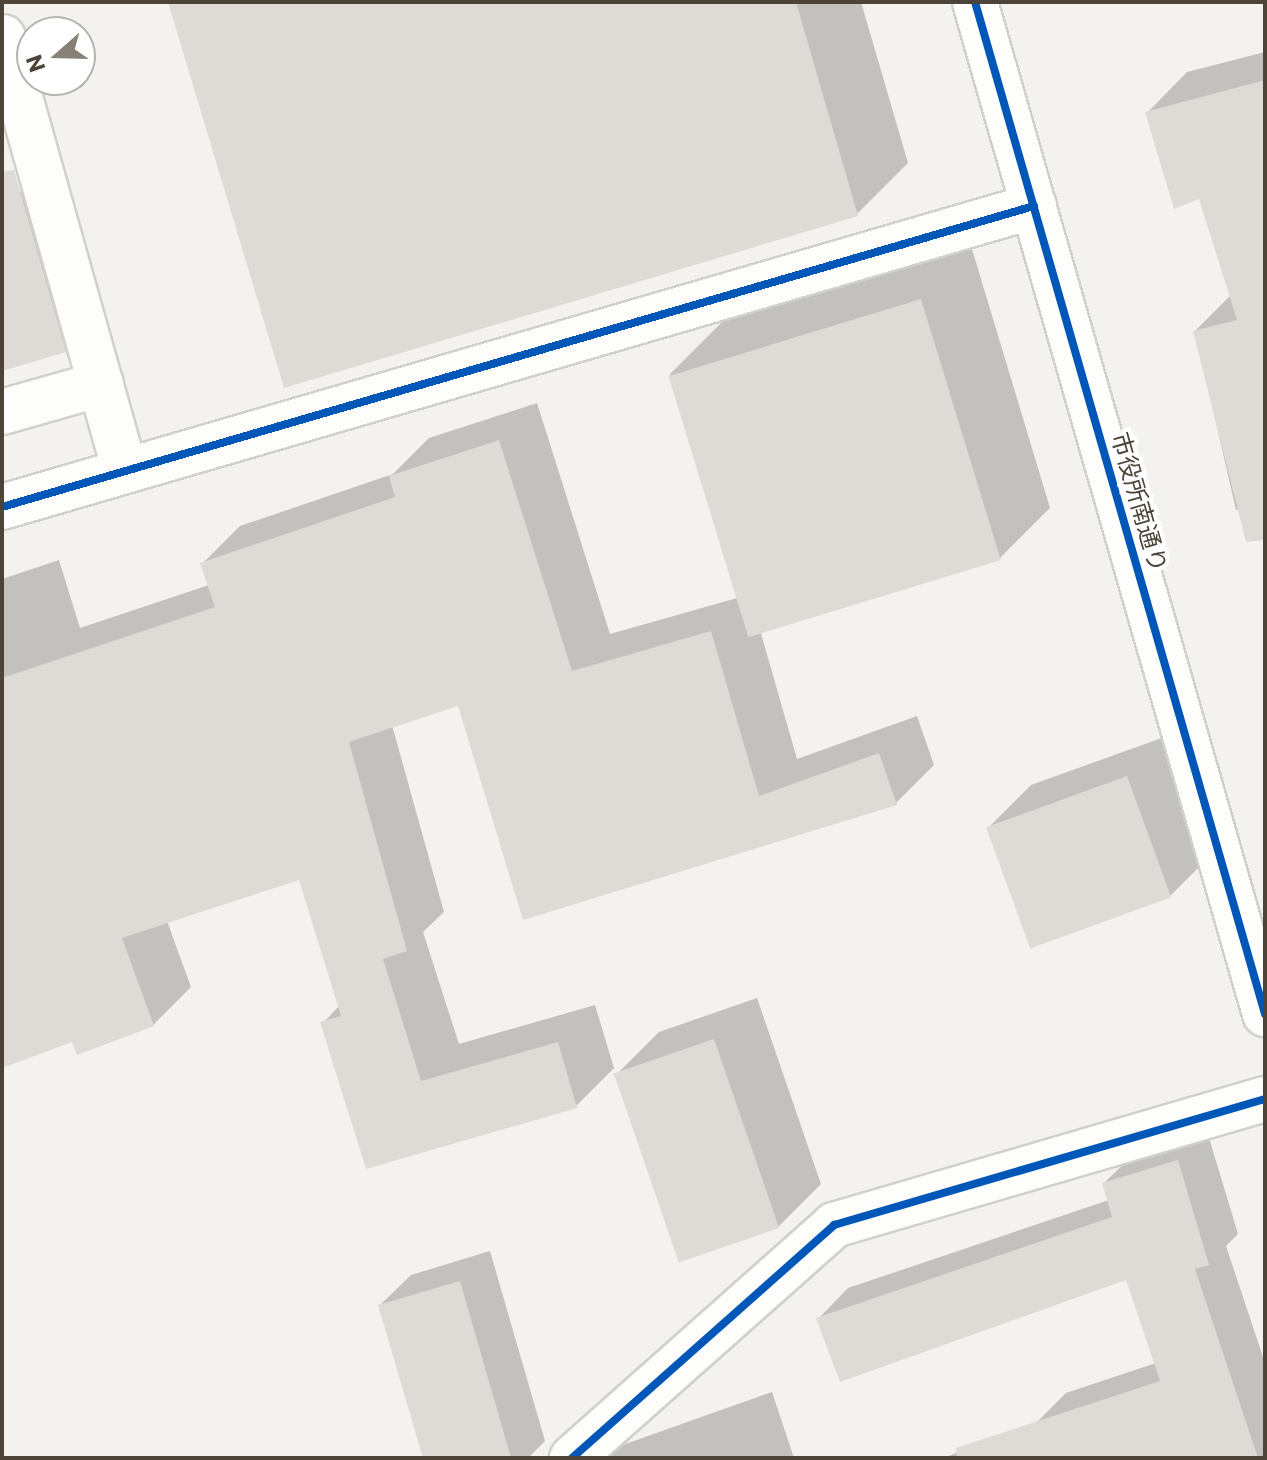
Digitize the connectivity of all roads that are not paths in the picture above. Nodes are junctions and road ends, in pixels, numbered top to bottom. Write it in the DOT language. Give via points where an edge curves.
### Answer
graph roads {
  1 [pos="975,2"];
  2 [pos="3,37"];
  3 [pos="1034,206"];
  4 [pos="101,384"];
  5 [pos="2,412"];
  6 [pos="125,471"];
  7 [pos="2,507"];
  8 [pos="1265,1014"];
  9 [pos="1265,1099"];
  10 [pos="572,1458"];
  1 -- 3 [label="street, 市役所南通り"];
  2 -- 4 [label="street"];
  3 -- 6 [label="street"];
  3 -- 8 [label="street, 市役所南通り"];
  4 -- 5 [label="street"];
  4 -- 6 [label="street"];
  6 -- 7 [label="street"];
  9 -- 10 [label="street" via="834,1225"];
}
